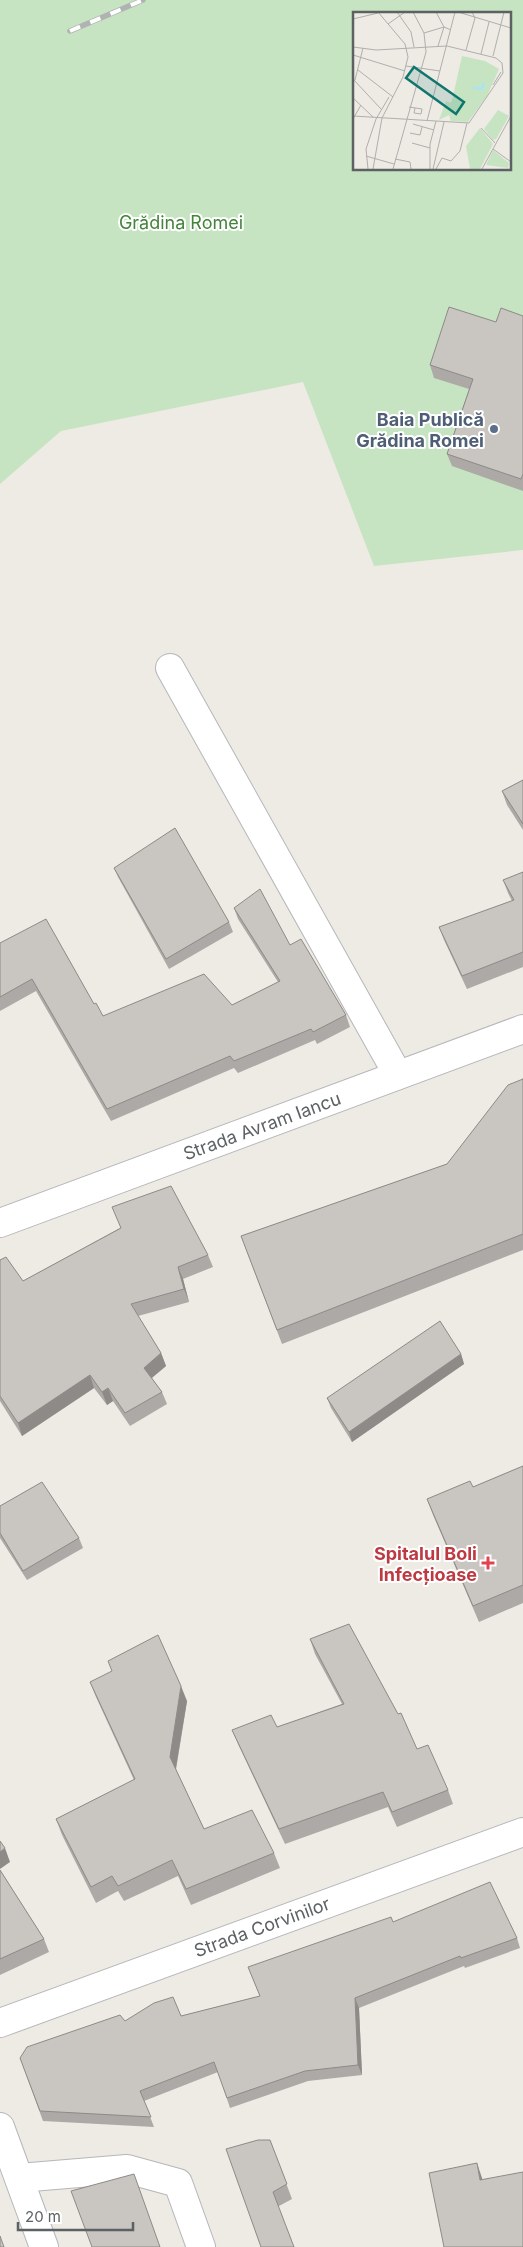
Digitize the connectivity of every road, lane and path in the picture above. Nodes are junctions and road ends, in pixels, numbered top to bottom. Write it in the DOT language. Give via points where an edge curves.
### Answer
graph roads {
  1 [pos="170,668"];
  2 [pos="523,1029"];
  3 [pos="398,1075"];
  4 [pos="0,1223"];
  5 [pos="523,1832"];
  6 [pos="0,2023"];
  7 [pos="0,2127"];
  8 [pos="19,2178"];
  9 [pos="44,2247"];
  10 [pos="201,2247"];
  1 -- 3 [label="street"];
  2 -- 3 [label="street, Strada Avram Iancu"];
  3 -- 4 [label="street, Strada Avram Iancu"];
  5 -- 6 [label="street, Strada Corvinilor"];
  7 -- 8 [label="street"];
  8 -- 9 [label="street"];
  8 -- 10 [label="street" via="127,2168 178,2183"];
}
